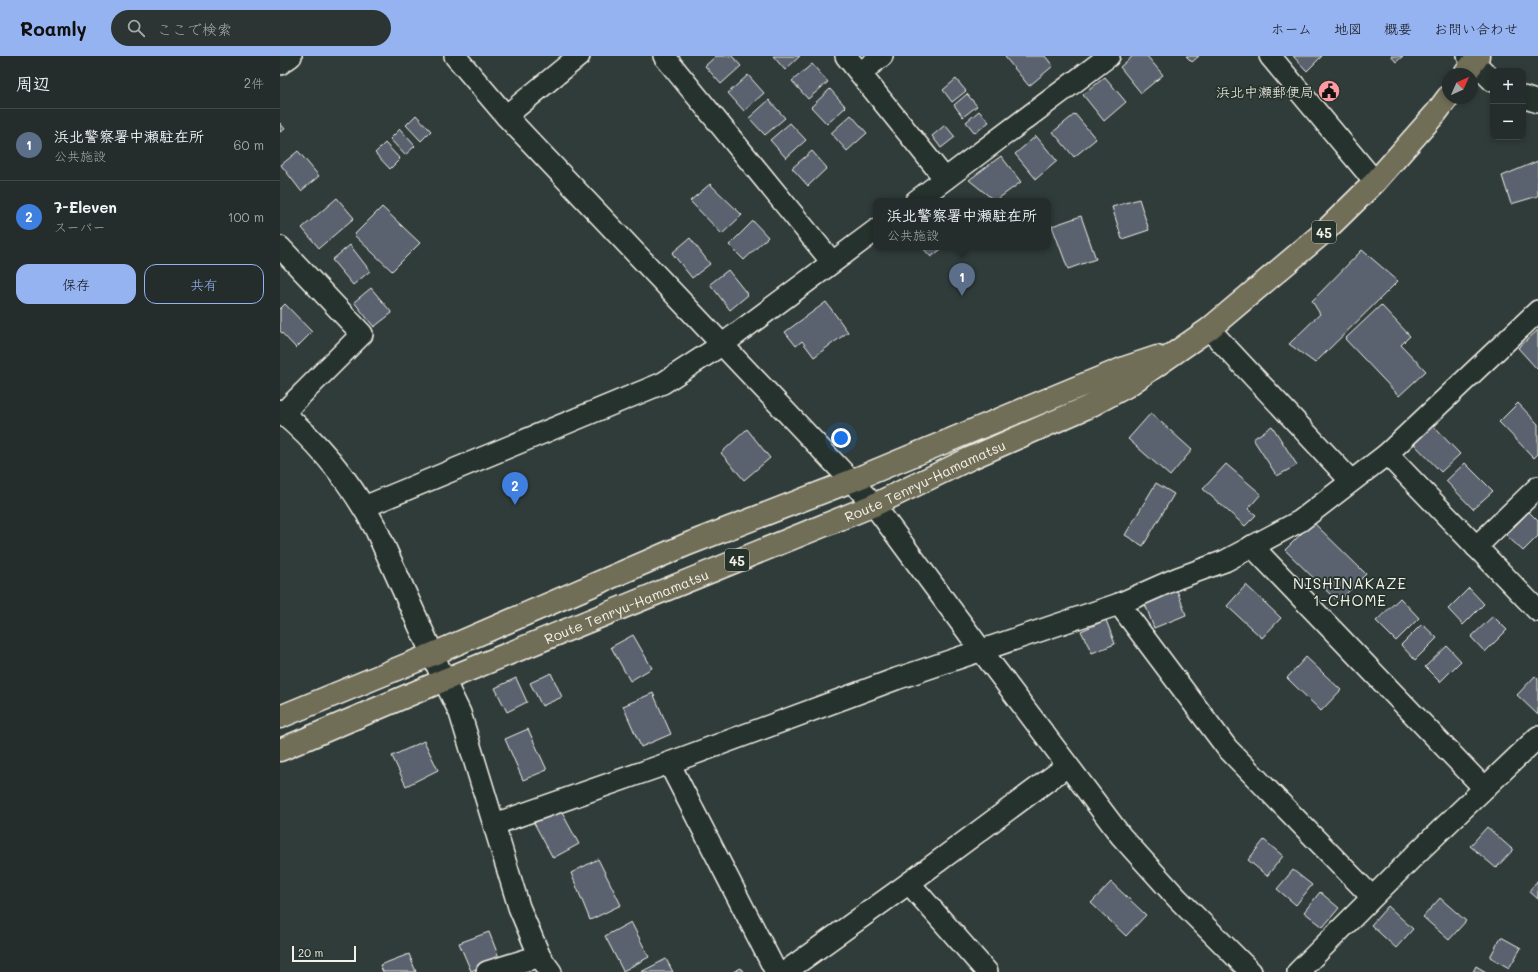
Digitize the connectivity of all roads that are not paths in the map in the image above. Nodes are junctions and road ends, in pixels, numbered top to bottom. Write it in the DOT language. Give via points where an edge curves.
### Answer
graph roads {
  1 [pos="291,56"];
  2 [pos="455,56"];
  3 [pos="579,56"];
  4 [pos="664,56"];
  5 [pos="846,56"];
  6 [pos="882,56"];
  7 [pos="1109,56"];
  8 [pos="1270,56"];
  9 [pos="1471,62"];
  10 [pos="280,64"];
  11 [pos="860,72"];
  12 [pos="1490,78"];
  13 [pos="1526,98"];
  14 [pos="1538,102"];
  15 [pos="1443,104"];
  16 [pos="506,116"];
  17 [pos="945,180"];
  18 [pos="1375,182"];
  19 [pos="920,198"];
  20 [pos="873,232"];
  21 [pos="280,247"];
  22 [pos="832,262"];
  23 [pos="1538,311"];
  24 [pos="1209,329"];
  25 [pos="723,344"];
  26 [pos="1182,348"];
  27 [pos="281,412"];
  28 [pos="1386,454"];
  29 [pos="851,481"];
  30 [pos="1351,481"];
  31 [pos="1538,487"];
  32 [pos="874,504"];
  33 [pos="364,507"];
  34 [pos="1252,546"];
  35 [pos="1476,547"];
  36 [pos="1118,604"];
  37 [pos="1538,611"];
  38 [pos="981,650"];
  39 [pos="433,654"];
  40 [pos="444,680"];
  41 [pos="280,717"];
  42 [pos="1538,737"];
  43 [pos="280,750"];
  44 [pos="669,763"];
  45 [pos="1067,766"];
  46 [pos="1484,788"];
  47 [pos="495,824"];
  48 [pos="909,883"];
  49 [pos="1372,897"];
  50 [pos="545,965"];
  51 [pos="487,972"];
  52 [pos="776,972"];
  53 [pos="785,972"];
  54 [pos="986,972"];
  55 [pos="1251,972"];
  56 [pos="1298,972"];
  1 -- 10 [label="street"];
  2 -- 16 [label="street"];
  3 -- 16 [label="street"];
  4 -- 22 [label="street"];
  5 -- 11 [label="street"];
  6 -- 11 [label="street"];
  7 -- 17 [label="street"];
  8 -- 18 [label="street"];
  9 -- 12 [label="street"];
  11 -- 17 [label="street"];
  13 -- 14 [label="street"];
  15 -- 18 [label="main road, Route Tenryu-Hamamatsu / 45"];
  16 -- 25 [label="street"];
  17 -- 19 [label="street"];
  18 -- 24 [label="main road, Route Tenryu-Hamamatsu / 45" via="1324,232"];
  20 -- 22 [label="street"];
  21 -- 27 [label="street" via="362,334"];
  22 -- 25 [label="street"];
  23 -- 28 [label="street"];
  24 -- 26 [label="main road, Route Tenryu-Hamamatsu / 45"];
  24 -- 30 [label="street"];
  25 -- 29 [label="street"];
  25 -- 33 [label="street" via="663,383"];
  26 -- 29 [label="main road, Route Tenryu-Hamamatsu / 45" via="1113,372"];
  26 -- 32 [label="main road, Route Tenryu-Hamamatsu / 45" via="1127,386 1088,407"];
  27 -- 33 [label="street" via="334,464"];
  28 -- 30 [label="street"];
  28 -- 35 [label="street"];
  29 -- 32 [label="street"];
  29 -- 39 [label="main road, Route Tenryu-Hamamatsu / 45" via="688,544"];
  30 -- 34 [label="street" via="1300,521"];
  31 -- 35 [label="street"];
  32 -- 38 [label="street"];
  32 -- 40 [label="main road, Route Tenryu-Hamamatsu / 45"];
  33 -- 39 [label="street"];
  34 -- 36 [label="street" via="1224,561"];
  34 -- 46 [label="street"];
  35 -- 37 [label="street"];
  36 -- 38 [label="street"];
  36 -- 49 [label="street" via="1227,748"];
  38 -- 44 [label="street" via="896,678"];
  38 -- 45 [label="street"];
  39 -- 40 [label="street"];
  39 -- 41 [label="main road, Route Tenryu-Hamamatsu / 45"];
  40 -- 43 [label="main road, Route Tenryu-Hamamatsu / 45"];
  40 -- 47 [label="street" via="460,713"];
  42 -- 46 [label="street"];
  44 -- 47 [label="street"];
  44 -- 52 [label="street"];
  45 -- 48 [label="street"];
  45 -- 55 [label="street" via="1121,836"];
  46 -- 49 [label="street"];
  47 -- 50 [label="street" via="519,907"];
  48 -- 53 [label="street"];
  48 -- 54 [label="street"];
  49 -- 56 [label="street"];
  50 -- 51 [label="street" via="526,960"];
}
